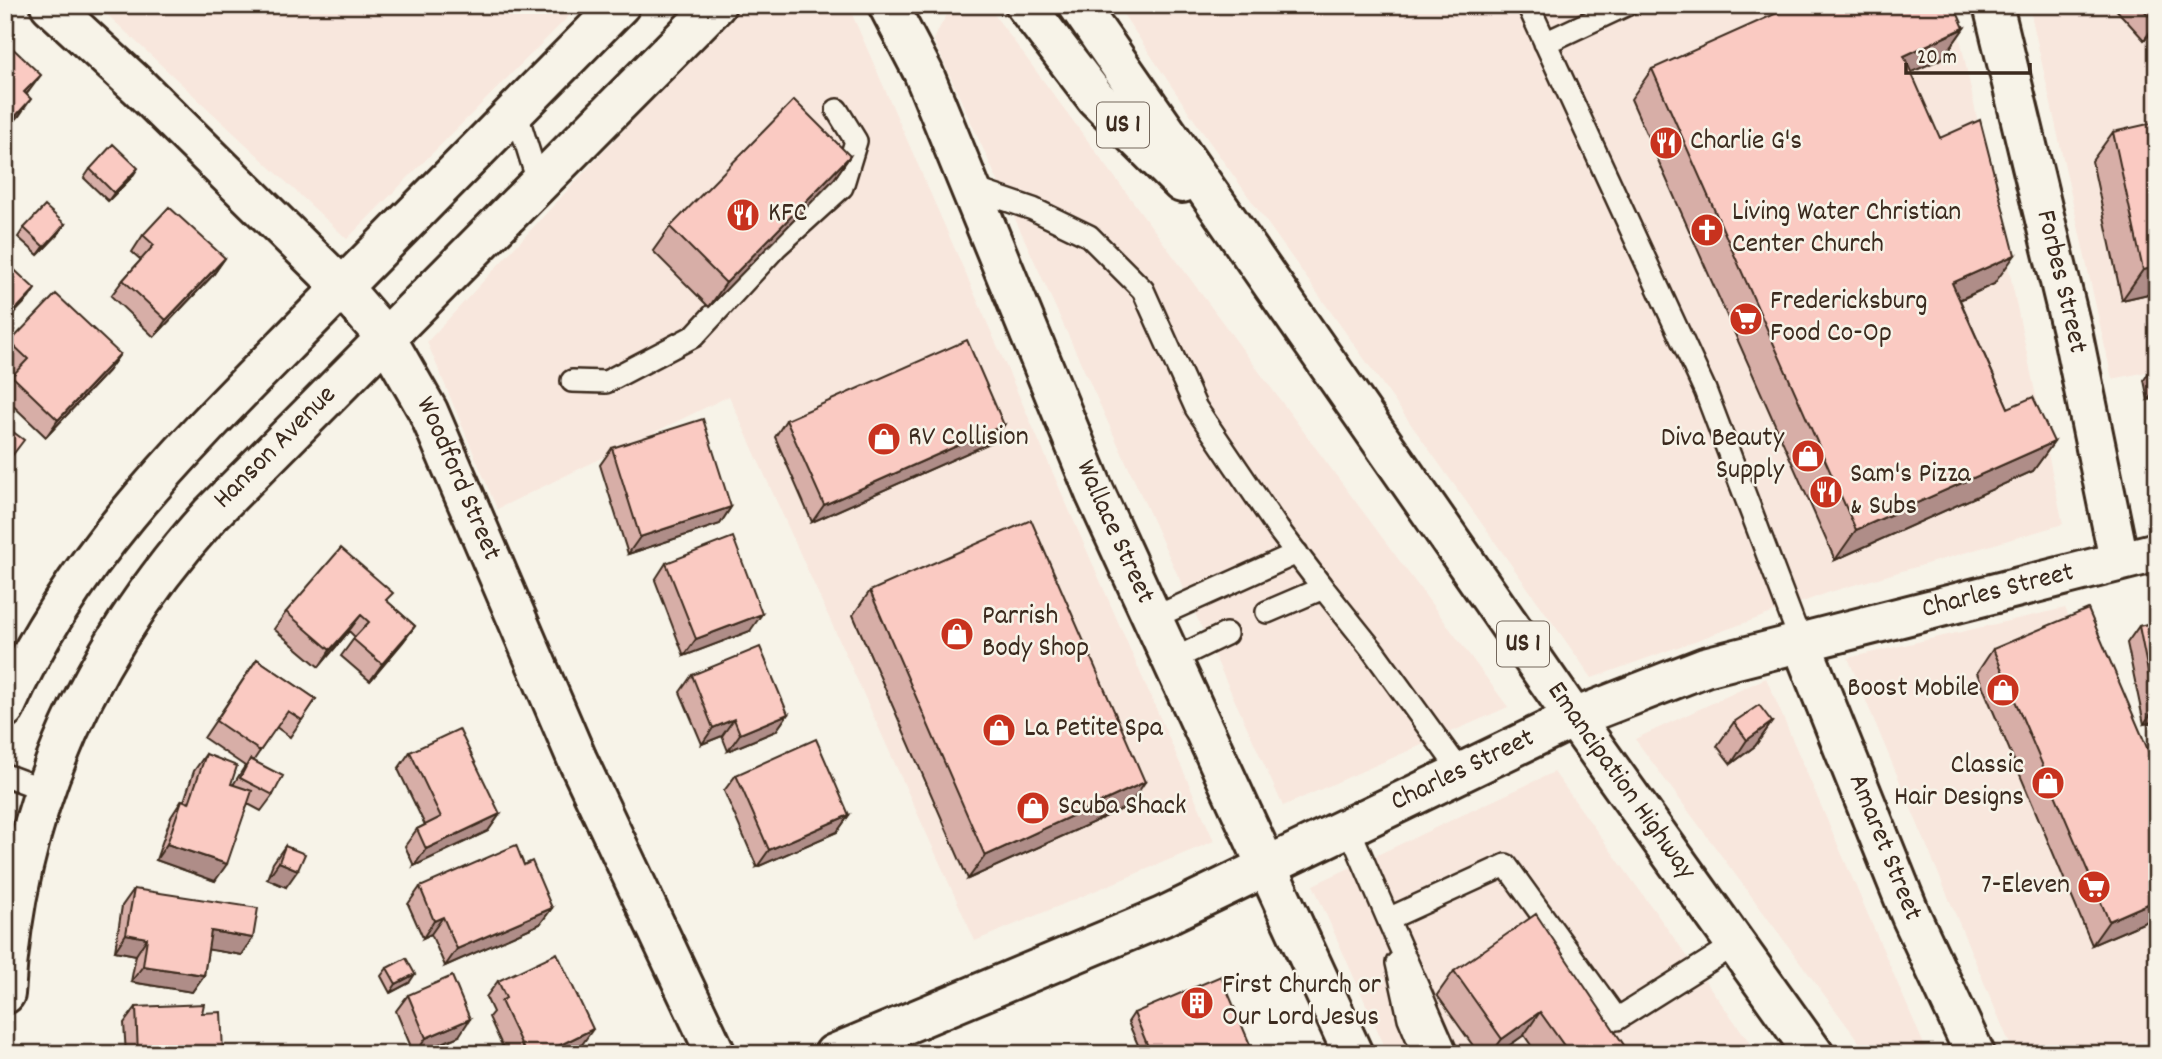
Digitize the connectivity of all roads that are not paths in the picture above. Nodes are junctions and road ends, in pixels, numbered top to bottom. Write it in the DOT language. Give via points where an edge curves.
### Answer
graph roads {
  1 [pos="50,5"];
  2 [pos="621,5"];
  3 [pos="716,5"];
  4 [pos="1025,5"];
  5 [pos="1078,5"];
  6 [pos="1528,5"];
  7 [pos="1626,5"];
  8 [pos="1993,5"];
  9 [pos="903,11"];
  10 [pos="1545,43"];
  11 [pos="836,110"];
  12 [pos="516,111"];
  13 [pos="539,185"];
  14 [pos="971,188"];
  15 [pos="1236,231"];
  16 [pos="342,287"];
  17 [pos="386,338"];
  18 [pos="572,381"];
  19 [pos="2157,552"];
  20 [pos="1297,553"];
  21 [pos="2119,560"];
  22 [pos="1323,588"];
  23 [pos="1267,612"];
  24 [pos="1153,618"];
  25 [pos="1226,634"];
  26 [pos="1800,640"];
  27 [pos="1172,660"];
  28 [pos="5,708"];
  29 [pos="1574,718"];
  30 [pos="5,775"];
  31 [pos="1463,775"];
  32 [pos="45,790"];
  33 [pos="1349,828"];
  34 [pos="1269,866"];
  35 [pos="1388,919"];
  36 [pos="1735,944"];
  37 [pos="5,995"];
  38 [pos="1611,1010"];
  39 [pos="1585,1016"];
  40 [pos="1617,1045"];
  41 [pos="716,1054"];
  42 [pos="834,1054"];
  43 [pos="1353,1054"];
  44 [pos="1424,1054"];
  45 [pos="1447,1054"];
  46 [pos="1814,1054"];
  47 [pos="1975,1054"];
  1 -- 16 [label="street, Woodford Street"];
  2 -- 12 [label="street"];
  3 -- 13 [label="street, Hanson Avenue"];
  4 -- 15 [label="street, Emancipation Highway / US 1" via="1096,99"];
  5 -- 15 [label="street, Emancipation Highway / US 1"];
  6 -- 10 [label="lane"];
  7 -- 10 [label="lane"];
  8 -- 21 [label="street, Forbes Street" via="2072,331"];
  9 -- 14 [label="street, Wallace Street"];
  10 -- 26 [label="lane" via="1704,390"];
  11 -- 18 [label="lane" via="856,141 842,187 777,246 694,336 606,382"];
  12 -- 13 [label="lane"];
  12 -- 16 [label="street"];
  13 -- 17 [label="street, Hanson Avenue"];
  14 -- 20 [label="lane" via="1033,209 1088,236 1143,290 1196,408"];
  14 -- 24 [label="street, Wallace Street" via="1095,493"];
  15 -- 29 [label="street, Emancipation Highway / US 1"];
  16 -- 17 [label="street, Woodford Street"];
  16 -- 28 [label="street" via="184,449 110,534 52,618"];
  17 -- 32 [label="street, Hanson Avenue" via="210,515 147,590 82,698"];
  17 -- 41 [label="street, Woodford Street" via="428,411 577,759"];
  19 -- 21 [label="street, Charles Street"];
  20 -- 22 [label="lane"];
  20 -- 24 [label="lane"];
  21 -- 26 [label="street, Charles Street"];
  22 -- 23 [label="lane"];
  22 -- 31 [label="lane"];
  24 -- 27 [label="street, Wallace Street"];
  25 -- 27 [label="lane"];
  26 -- 29 [label="street, Charles Street" via="1705,667"];
  26 -- 47 [label="street, Amaret Street" via="1911,916"];
  27 -- 34 [label="street, Wallace Street"];
  29 -- 31 [label="street, Charles Street"];
  29 -- 36 [label="street, Emancipation Highway / US 1"];
  30 -- 32 [label="lane"];
  31 -- 33 [label="street, Charles Street"];
  32 -- 37 [label="street, Hanson Avenue" via="22,883"];
  33 -- 34 [label="street, Charles Street"];
  33 -- 35 [label="lane"];
  34 -- 42 [label="street, Charles Street" via="1162,917"];
  34 -- 43 [label="street, Wallace Street"];
  35 -- 38 [label="lane" via="1506,864"];
  35 -- 44 [label="lane" via="1409,1018"];
  35 -- 45 [label="lane"];
  36 -- 38 [label="lane"];
  36 -- 46 [label="street, Emancipation Highway / US 1"];
  38 -- 39 [label="lane"];
  38 -- 40 [label="lane"];
}
